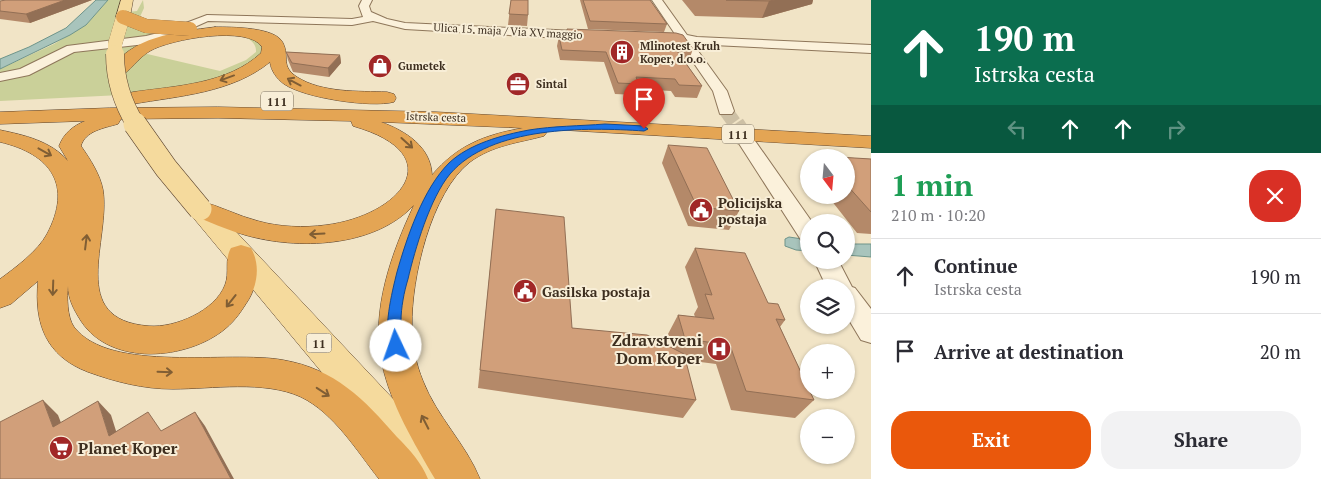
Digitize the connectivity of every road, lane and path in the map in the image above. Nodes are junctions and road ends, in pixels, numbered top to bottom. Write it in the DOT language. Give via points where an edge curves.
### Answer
graph roads {
  1 [pos="137,0"];
  2 [pos="367,0"];
  3 [pos="657,0"];
  4 [pos="125,10"];
  5 [pos="373,18"];
  6 [pos="188,30"];
  7 [pos="612,36"];
  8 [pos="639,38"];
  9 [pos="684,40"];
  10 [pos="871,49"];
  11 [pos="116,72"];
  12 [pos="0,77"];
  13 [pos="404,98"];
  14 [pos="108,103"];
  15 [pos="0,107"];
  16 [pos="726,111"];
  17 [pos="180,112"];
  18 [pos="312,113"];
  19 [pos="0,118"];
  20 [pos="605,126"];
  21 [pos="871,129"];
  22 [pos="0,136"];
  23 [pos="746,142"];
  24 [pos="871,142"];
  25 [pos="200,209"];
  26 [pos="800,222"];
  27 [pos="59,240"];
  28 [pos="241,255"];
  29 [pos="0,296"];
  30 [pos="855,307"];
  31 [pos="871,332"];
  32 [pos="397,432"];
  33 [pos="407,479"];
  34 [pos="429,479"];
  35 [pos="449,479"];
  36 [pos="459,479"];
  1 -- 4 [label="main road"];
  2 -- 5 [label="street" via="364,11"];
  3 -- 9 [label="street"];
  4 -- 6 [label="highway, bridge" via="146,26"];
  4 -- 11 [label="main road, 11, bridge" via="116,45"];
  5 -- 6 [label="street, Ulica 15. maja / Via XV maggio" via="352,22 214,17 200,19"];
  5 -- 7 [label="street, Ulica 15. maja / Via XV maggio" via="413,26"];
  6 -- 11 [label="highway" via="146,47 131,56"];
  6 -- 12 [label="street, Ulica 15. maja / Via XV maggio" via="146,40 71,49 24,72"];
  13 -- 6 [label="highway, one-way" via="312,89 282,74 276,43 268,36 235,29"];
  6 -- 14 [label="highway, one-way" via="245,33 263,38 268,42 269,54 257,64 222,80 182,91"];
  8 -- 9 [label="street"];
  9 -- 10 [label="street"];
  9 -- 16 [label="street" via="720,91"];
  11 -- 25 [label="main road, 11, bridge" via="130,114 154,152"];
  14 -- 15 [label="highway, Istrska cesta / 111"];
  14 -- 21 [label="highway, Istrska cesta / 111" via="258,100 439,103"];
  17 -- 18 [label="highway, Istrska cesta"];
  17 -- 19 [label="highway, Istrska cesta"];
  28 -- 17 [label="highway, one-way" via="240,288 233,299 218,316 182,335 162,340 124,336 98,320 87,303 82,284 91,190 71,142 82,130 102,121"];
  18 -- 20 [label="highway, Istrska cesta / 111"];
  18 -- 25 [label="highway, one-way" via="364,123 405,140 416,152 421,166 412,192 400,205 377,219 326,234 280,234 254,229"];
  20 -- 24 [label="highway, Istrska cesta / 111"];
  36 -- 20 [label="highway, one-way" via="412,396 396,346 394,319 400,282 414,238 444,175 466,155 504,138 529,132"];
  22 -- 27 [label="highway, one-way" via="16,139 52,156 64,171 71,199"];
  23 -- 26 [label="street"];
  25 -- 28 [label="main road, 11"];
  27 -- 29 [label="highway" via="33,269"];
  27 -- 33 [label="highway, one-way" via="52,284 53,315 62,335 78,351 106,365 144,371 268,373 313,385 337,401"];
  28 -- 32 [label="main road, 11"];
  30 -- 31 [label="street"];
  32 -- 34 [label="main road, 11"];
  32 -- 35 [label="main road, 11"];
}
